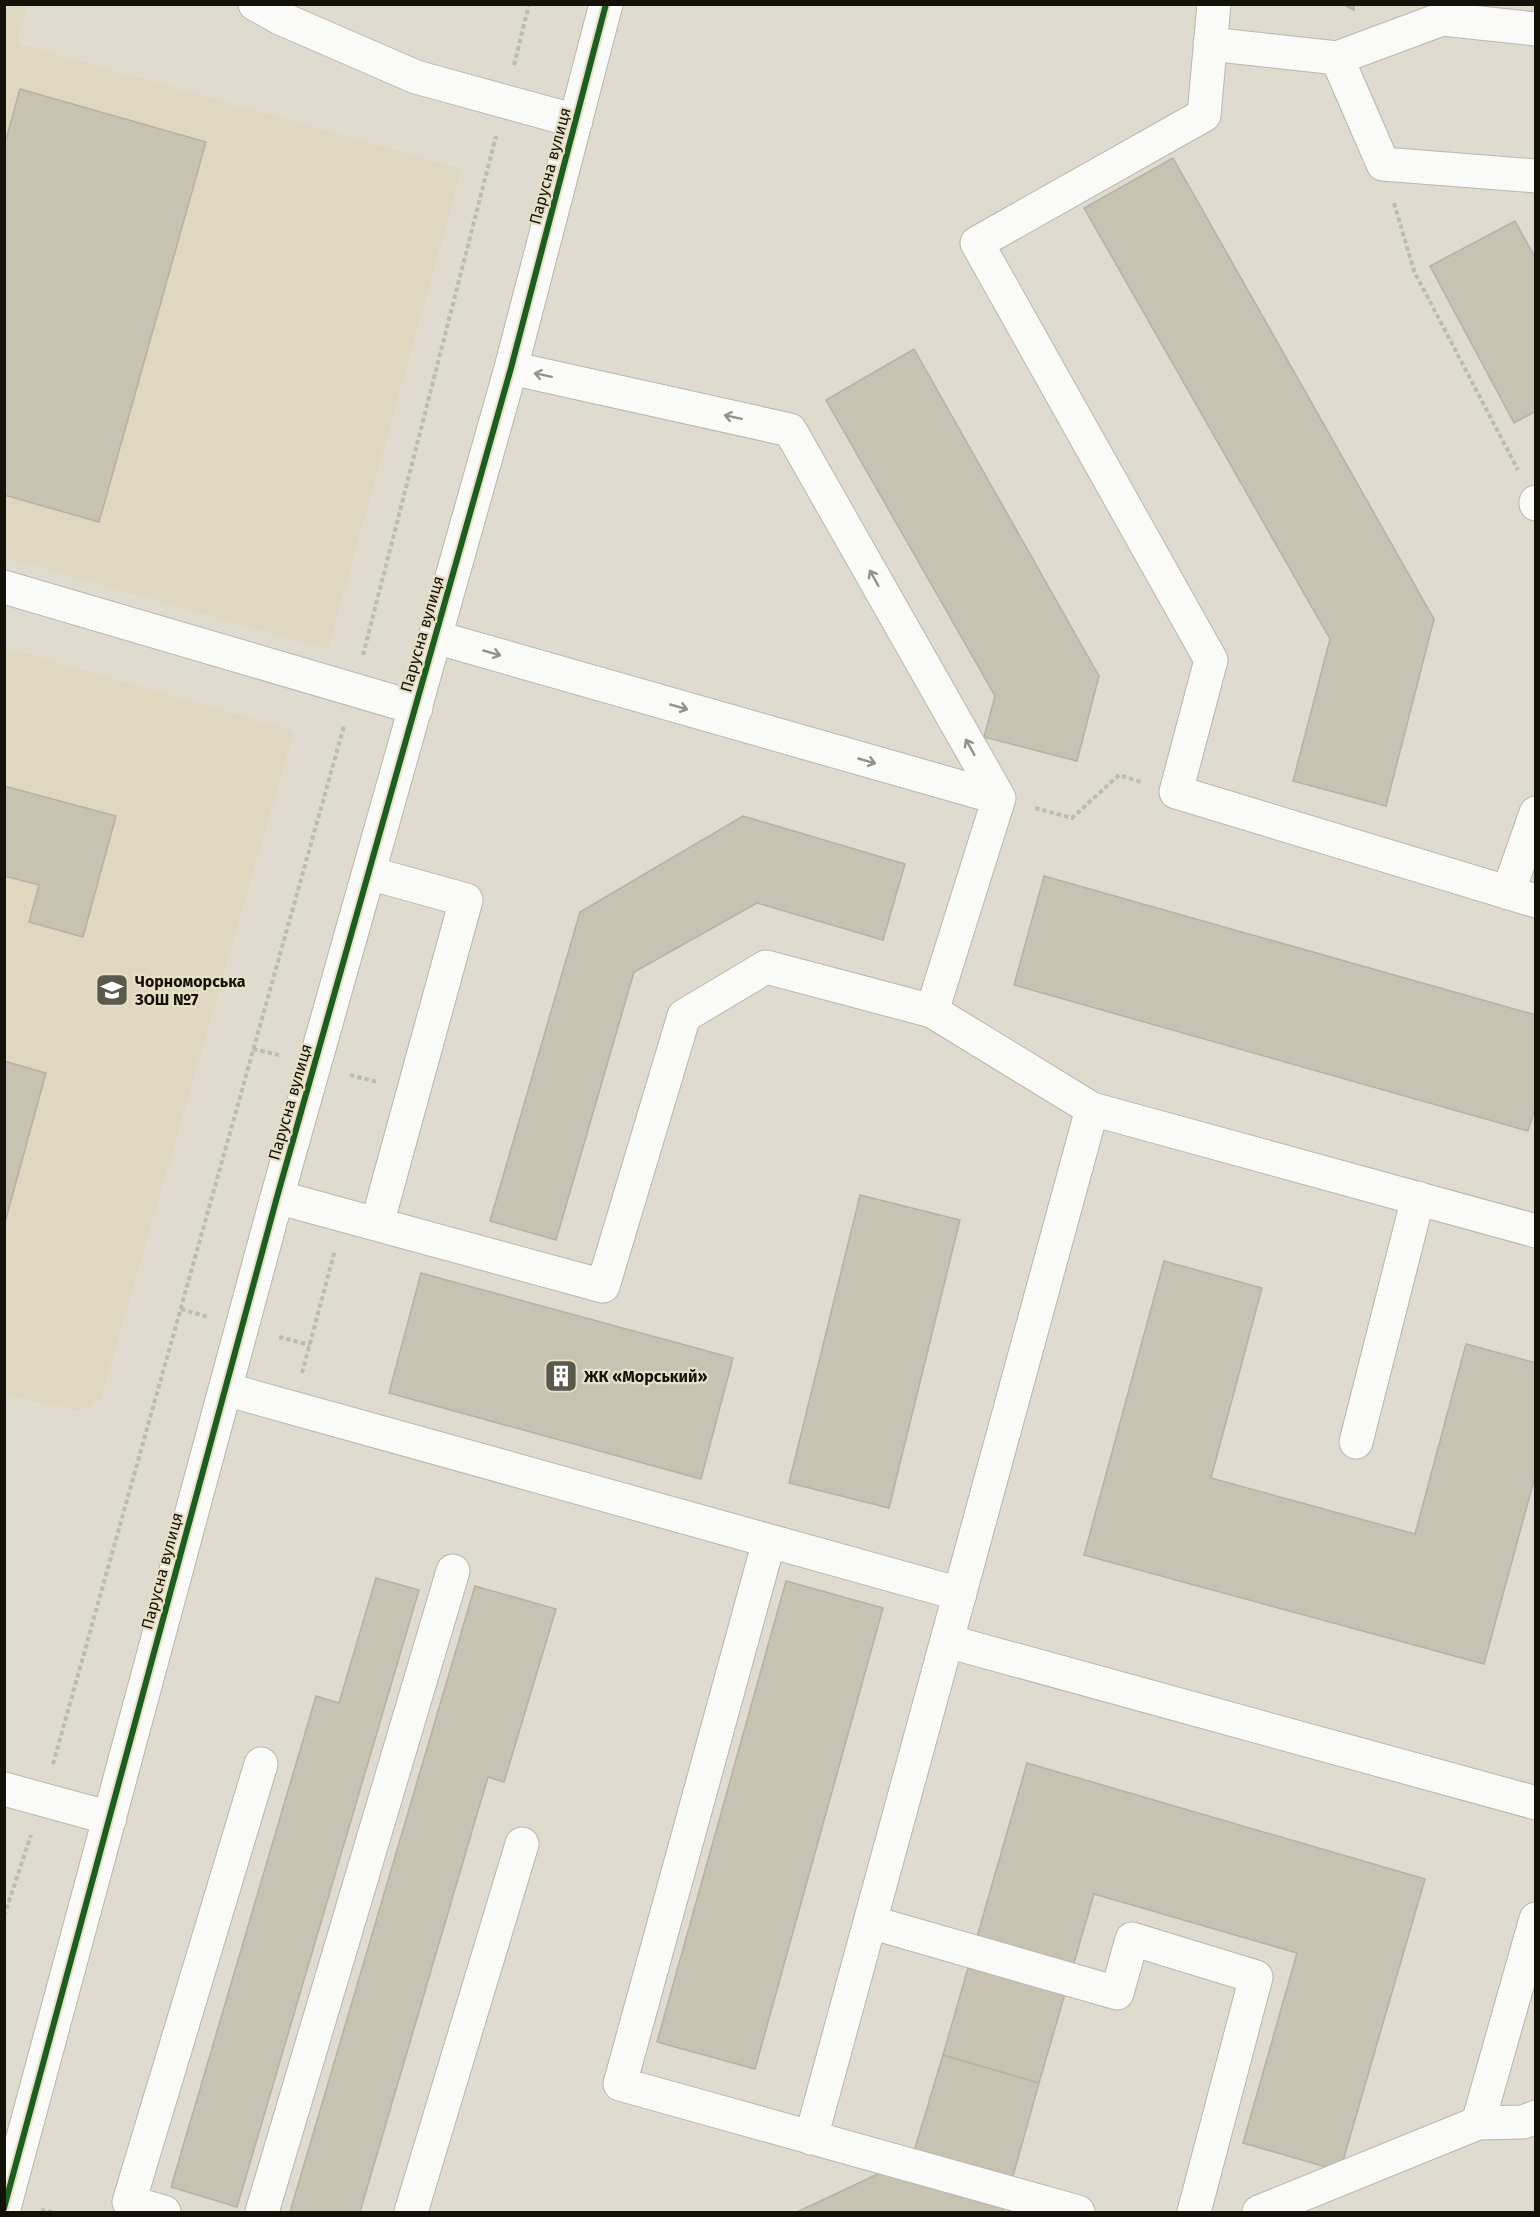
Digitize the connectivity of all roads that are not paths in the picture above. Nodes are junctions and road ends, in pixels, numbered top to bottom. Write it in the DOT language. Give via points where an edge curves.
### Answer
graph roads {
  1 [pos="255,4"];
  2 [pos="606,4"];
  3 [pos="1214,4"];
  4 [pos="1536,29"];
  5 [pos="1210,44"];
  6 [pos="1337,58"];
  7 [pos="576,121"];
  8 [pos="1536,176"];
  9 [pos="511,368"];
  10 [pos="4,587"];
  11 [pos="435,637"];
  12 [pos="416,708"];
  13 [pos="999,798"];
  14 [pos="1536,813"];
  15 [pos="369,873"];
  16 [pos="1522,897"];
  17 [pos="932,1011"];
  18 [pos="1092,1109"];
  19 [pos="278,1197"];
  20 [pos="1418,1198"];
  21 [pos="377,1224"];
  22 [pos="1536,1231"];
  23 [pos="225,1389"];
  24 [pos="1356,1442"];
  25 [pos="769,1541"];
  26 [pos="453,1571"];
  27 [pos="960,1594"];
  28 [pos="947,1641"];
  29 [pos="261,1764"];
  30 [pos="4,1789"];
  31 [pos="1536,1803"];
  32 [pos="111,1818"];
  33 [pos="522,1844"];
  34 [pos="1536,1919"];
  35 [pos="870,1922"];
  36 [pos="1536,2117"];
  37 [pos="1478,2123"];
  38 [pos="811,2138"];
  39 [pos="4,2208"];
  40 [pos="164,2212"];
  41 [pos="262,2212"];
  42 [pos="411,2212"];
  43 [pos="1078,2212"];
  44 [pos="1194,2212"];
  45 [pos="1259,2212"];
  1 -- 7 [label="street" via="416,77"];
  2 -- 7 [label="street, Парусна вулиця"];
  3 -- 5 [label="street"];
  4 -- 6 [label="street" via="1442,19"];
  5 -- 6 [label="street"];
  5 -- 16 [label="street" via="1204,115 977,243 1211,660 1176,792"];
  6 -- 8 [label="street" via="1383,164"];
  7 -- 9 [label="street, Парусна вулиця"];
  9 -- 11 [label="street, Парусна вулиця"];
  13 -- 9 [label="street, one-way" via="790,430"];
  10 -- 12 [label="street"];
  11 -- 12 [label="street, Парусна вулиця"];
  11 -- 13 [label="street, one-way"];
  12 -- 15 [label="street, Парусна вулиця"];
  13 -- 17 [label="street"];
  14 -- 16 [label="street"];
  15 -- 19 [label="street, Парусна вулиця"];
  15 -- 21 [label="street" via="466,900"];
  17 -- 18 [label="street"];
  17 -- 21 [label="street" via="766,967 684,1016 603,1286"];
  18 -- 20 [label="street"];
  18 -- 27 [label="street"];
  19 -- 21 [label="street"];
  19 -- 23 [label="street, Парусна вулиця"];
  20 -- 22 [label="street"];
  20 -- 24 [label="street"];
  23 -- 25 [label="street"];
  23 -- 32 [label="street, Парусна вулиця"];
  25 -- 27 [label="street"];
  25 -- 38 [label="street" via="620,2085"];
  26 -- 41 [label="street"];
  27 -- 28 [label="street"];
  28 -- 31 [label="street"];
  28 -- 35 [label="street"];
  29 -- 40 [label="street" via="129,2202"];
  30 -- 32 [label="street"];
  32 -- 39 [label="street, Парусна вулиця"];
  33 -- 42 [label="street"];
  34 -- 37 [label="street"];
  35 -- 38 [label="street"];
  35 -- 44 [label="street" via="1117,1994 1132,1939 1257,1977"];
  36 -- 37 [label="street" via="1523,2122"];
  37 -- 45 [label="street"];
  38 -- 43 [label="street"];
}
